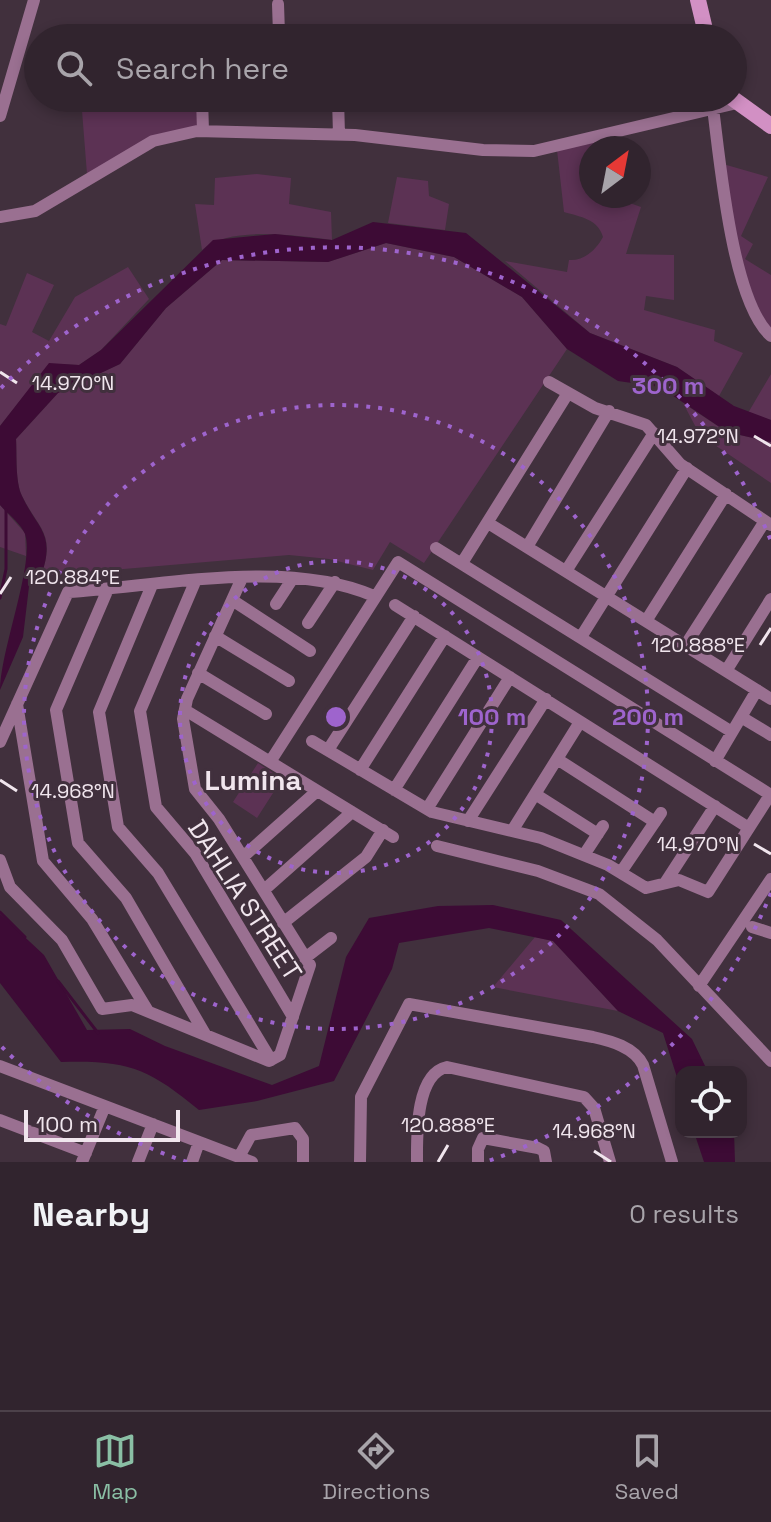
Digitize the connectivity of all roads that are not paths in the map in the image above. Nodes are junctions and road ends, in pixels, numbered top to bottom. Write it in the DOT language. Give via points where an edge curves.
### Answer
graph roads {
  1 [pos="34,0"];
  2 [pos="698,0"];
  3 [pos="278,4"];
  4 [pos="27,24"];
  5 [pos="279,24"];
  6 [pos="704,24"];
  7 [pos="24,34"];
  8 [pos="747,109"];
  9 [pos="202,112"];
  10 [pos="338,112"];
  11 [pos="696,112"];
  12 [pos="714,112"];
  13 [pos="0,116"];
  14 [pos="771,126"];
  15 [pos="203,131"];
  16 [pos="339,135"];
  17 [pos="0,217"];
  18 [pos="771,336"];
  19 [pos="549,382"];
  20 [pos="568,393"];
  21 [pos="609,411"];
  22 [pos="654,433"];
  23 [pos="687,468"];
  24 [pos="726,494"];
  25 [pos="488,523"];
  26 [pos="768,523"];
  27 [pos="527,547"];
  28 [pos="436,548"];
  29 [pos="462,563"];
  30 [pos="566,571"];
  31 [pos="242,578"];
  32 [pos="293,578"];
  33 [pos="195,582"];
  34 [pos="335,582"];
  35 [pos="152,585"];
  36 [pos="108,589"];
  37 [pos="374,596"];
  38 [pos="606,597"];
  39 [pos="771,599"];
  40 [pos="232,600"];
  41 [pos="276,604"];
  42 [pos="395,605"];
  43 [pos="414,616"];
  44 [pos="646,621"];
  45 [pos="308,623"];
  46 [pos="215,636"];
  47 [pos="445,636"];
  48 [pos="581,637"];
  49 [pos="685,646"];
  50 [pos="310,651"];
  51 [pos="478,657"];
  52 [pos="726,671"];
  53 [pos="198,673"];
  54 [pos="510,677"];
  55 [pos="289,681"];
  56 [pos="766,693"];
  57 [pos="546,699"];
  58 [pos="17,704"];
  59 [pos="185,710"];
  60 [pos="266,714"];
  61 [pos="741,717"];
  62 [pos="580,722"];
  63 [pos="732,732"];
  64 [pos="771,735"];
  65 [pos="312,741"];
  66 [pos="0,742"];
  67 [pos="328,750"];
  68 [pos="557,759"];
  69 [pos="715,761"];
  70 [pos="270,762"];
  71 [pos="360,770"];
  72 [pos="394,790"];
  73 [pos="317,791"];
  74 [pos="535,794"];
  75 [pos="771,795"];
  76 [pos="715,806"];
  77 [pos="427,809"];
  78 [pos="352,812"];
  79 [pos="468,821"];
  80 [pos="749,828"];
  81 [pos="512,831"];
  82 [pos="437,846"];
  83 [pos="584,855"];
  84 [pos="244,856"];
  85 [pos="0,860"];
  86 [pos="621,872"];
  87 [pos="771,879"];
  88 [pos="665,883"];
  89 [pos="264,890"];
  90 [pos="283,923"];
  91 [pos="331,938"];
  92 [pos="307,961"];
  93 [pos="699,986"];
  94 [pos="148,1011"];
  95 [pos="293,1017"];
  96 [pos="205,1035"];
  97 [pos="271,1060"];
  98 [pos="771,1061"];
  99 [pos="0,1066"];
  100 [pos="105,1106"];
  101 [pos="0,1120"];
  102 [pos="153,1124"];
  103 [pos="199,1142"];
  104 [pos="84,1158"];
  105 [pos="246,1160"];
  106 [pos="138,1162"];
  107 [pos="192,1162"];
  108 [pos="303,1162"];
  109 [pos="360,1162"];
  110 [pos="417,1162"];
  111 [pos="478,1162"];
  112 [pos="546,1162"];
  113 [pos="610,1162"];
  114 [pos="672,1162"];
  1 -- 4 [label="street"];
  2 -- 6 [label="main road"];
  3 -- 5 [label="street"];
  7 -- 13 [label="street"];
  8 -- 14 [label="main road"];
  9 -- 15 [label="street"];
  10 -- 16 [label="street"];
  11 -- 16 [label="street" via="534,151"];
  12 -- 18 [label="street" via="732,245 759,323"];
  15 -- 16 [label="street"];
  15 -- 17 [label="street" via="153,141 35,211"];
  19 -- 20 [label="street"];
  20 -- 21 [label="street"];
  20 -- 25 [label="street"];
  21 -- 22 [label="street"];
  21 -- 27 [label="street"];
  22 -- 23 [label="street"];
  22 -- 30 [label="street"];
  23 -- 24 [label="street"];
  23 -- 38 [label="street"];
  24 -- 26 [label="street"];
  24 -- 44 [label="street"];
  25 -- 27 [label="street"];
  25 -- 29 [label="street"];
  26 -- 49 [label="street"];
  27 -- 30 [label="street"];
  28 -- 29 [label="street"];
  29 -- 48 [label="street"];
  30 -- 38 [label="street"];
  31 -- 32 [label="street"];
  31 -- 33 [label="street"];
  31 -- 40 [label="street"];
  32 -- 34 [label="street"];
  32 -- 41 [label="street"];
  33 -- 35 [label="street"];
  33 -- 95 [label="street, DAHLIA STREET" via="140,711 156,807 195,853"];
  34 -- 37 [label="street"];
  34 -- 45 [label="street"];
  35 -- 36 [label="street"];
  35 -- 97 [label="street" via="99,712 118,827 158,873"];
  36 -- 58 [label="street" via="68,592"];
  36 -- 96 [label="street" via="56,710 78,843 126,898"];
  37 -- 69 [label="street" via="393,564 401,563"];
  37 -- 70 [label="street"];
  38 -- 44 [label="street"];
  38 -- 48 [label="street"];
  39 -- 52 [label="street"];
  40 -- 46 [label="street"];
  40 -- 50 [label="street"];
  42 -- 43 [label="street"];
  43 -- 47 [label="street"];
  43 -- 67 [label="street"];
  44 -- 49 [label="street"];
  46 -- 53 [label="street"];
  46 -- 55 [label="street"];
  47 -- 51 [label="street"];
  47 -- 71 [label="street"];
  48 -- 63 [label="street"];
  49 -- 52 [label="street"];
  51 -- 54 [label="street"];
  51 -- 72 [label="street"];
  52 -- 56 [label="street"];
  53 -- 59 [label="street"];
  53 -- 60 [label="street"];
  54 -- 57 [label="street"];
  54 -- 77 [label="street"];
  56 -- 61 [label="street"];
  57 -- 62 [label="street"];
  57 -- 79 [label="street"];
  58 -- 66 [label="street"];
  58 -- 94 [label="street" via="43,861 92,919"];
  59 -- 70 [label="street"];
  59 -- 84 [label="street" via="195,789"];
  61 -- 63 [label="street"];
  61 -- 64 [label="street"];
  62 -- 68 [label="street"];
  62 -- 76 [label="street"];
  63 -- 69 [label="street"];
  65 -- 67 [label="street"];
  67 -- 71 [label="street"];
  68 -- 74 [label="street"];
  68 -- 86 [label="street" via="658,818"];
  69 -- 75 [label="street"];
  70 -- 73 [label="street"];
  71 -- 72 [label="street"];
  72 -- 77 [label="street"];
  73 -- 78 [label="street"];
  73 -- 84 [label="street"];
  74 -- 81 [label="street"];
  74 -- 83 [label="street" via="601,830"];
  75 -- 80 [label="street"];
  76 -- 80 [label="street"];
  76 -- 88 [label="street"];
  77 -- 79 [label="street"];
  78 -- 89 [label="street"];
  78 -- 90 [label="street" via="388,833"];
  79 -- 81 [label="street"];
  80 -- 88 [label="street" via="708,892 679,880"];
  81 -- 83 [label="street"];
  82 -- 93 [label="street" via="589,888 644,928"];
  83 -- 86 [label="street"];
  84 -- 89 [label="street"];
  85 -- 94 [label="street" via="10,887 62,940 102,1009 132,1005"];
  86 -- 88 [label="street" via="646,888"];
  87 -- 93 [label="street"];
  89 -- 90 [label="street"];
  90 -- 92 [label="street"];
  91 -- 92 [label="street"];
  92 -- 95 [label="street"];
  93 -- 98 [label="street"];
  94 -- 96 [label="street"];
  95 -- 97 [label="street" via="280,1055"];
  96 -- 97 [label="street"];
  99 -- 100 [label="street"];
  100 -- 102 [label="street"];
  100 -- 104 [label="street"];
  101 -- 104 [label="street"];
  102 -- 103 [label="street"];
  102 -- 106 [label="street"];
  103 -- 105 [label="street"];
  103 -- 107 [label="street"];
  105 -- 108 [label="street" via="251,1135 295,1128 303,1139"];
  109 -- 114 [label="street" via="361,1097 409,1004 612,1041 635,1054 643,1065"];
  110 -- 113 [label="street" via="416,1113 436,1072 447,1067 584,1097 594,1108"];
  111 -- 112 [label="street" via="483,1138 538,1148"];
}
